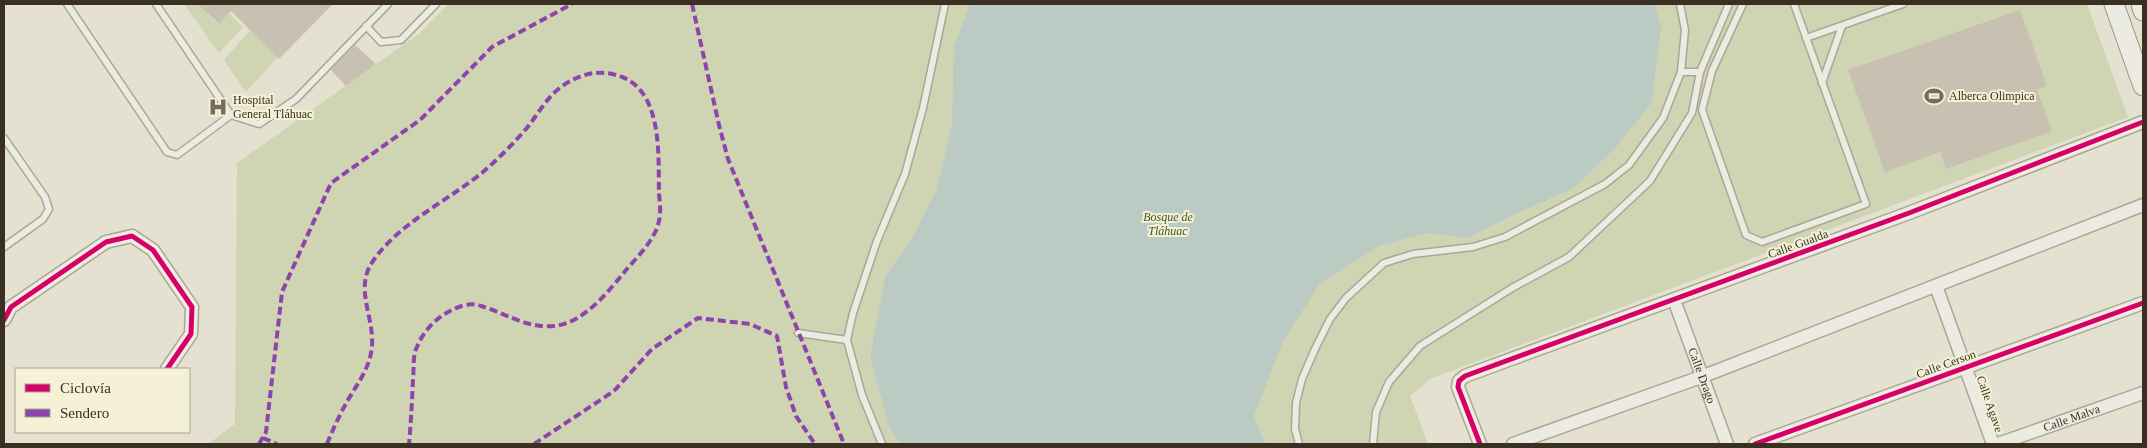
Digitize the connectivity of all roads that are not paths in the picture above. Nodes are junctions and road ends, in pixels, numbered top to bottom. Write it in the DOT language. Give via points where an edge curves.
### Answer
graph roads {
  1 [pos="66,4"];
  2 [pos="156,4"];
  3 [pos="388,4"];
  4 [pos="436,4"];
  5 [pos="945,4"];
  6 [pos="1680,4"];
  7 [pos="1730,4"];
  8 [pos="1743,4"];
  9 [pos="1794,4"];
  10 [pos="1903,4"];
  11 [pos="2114,4"];
  12 [pos="2140,4"];
  13 [pos="2143,11"];
  14 [pos="366,26"];
  15 [pos="1842,26"];
  16 [pos="1806,38"];
  17 [pos="1681,72"];
  18 [pos="1700,72"];
  19 [pos="1822,83"];
  20 [pos="2143,86"];
  21 [pos="231,115"];
  22 [pos="2143,122"];
  23 [pos="4,138"];
  24 [pos="2143,205"];
  25 [pos="4,247"];
  26 [pos="1936,286"];
  27 [pos="2143,303"];
  28 [pos="1677,308"];
  29 [pos="4,320"];
  30 [pos="798,333"];
  31 [pos="847,340"];
  32 [pos="1967,367"];
  33 [pos="168,368"];
  34 [pos="1701,377"];
  35 [pos="2143,393"];
  36 [pos="882,444"];
  37 [pos="1299,444"];
  38 [pos="1373,444"];
  39 [pos="1480,444"];
  40 [pos="1513,444"];
  41 [pos="1727,444"];
  42 [pos="1755,444"];
  43 [pos="1993,444"];
  44 [pos="1998,444"];
  1 -- 21 [label="lane" via="167,152 176,155"];
  2 -- 21 [label="lane"];
  3 -- 14 [label="lane"];
  4 -- 14 [label="lane" via="401,40 382,42"];
  5 -- 31 [label="lane" via="905,174 877,241"];
  6 -- 17 [label="lane" via="1685,30"];
  7 -- 18 [label="lane"];
  8 -- 19 [label="lane" via="1712,72 1702,110 1746,235 1762,242 1866,204"];
  9 -- 16 [label="lane"];
  10 -- 15 [label="lane"];
  11 -- 20 [label="main road"];
  12 -- 13 [label="main road"];
  14 -- 21 [label="lane" via="296,99 259,124"];
  15 -- 16 [label="lane"];
  15 -- 19 [label="lane"];
  16 -- 19 [label="lane"];
  17 -- 18 [label="lane"];
  17 -- 37 [label="lane" via="1663,118 1629,165 1605,184 1505,237 1473,247 1413,254 1384,263 1346,298 1330,319 1302,379 1296,403 1295,429"];
  18 -- 38 [label="lane" via="1692,112 1650,181 1570,257 1512,288 1420,346 1389,382 1376,412"];
  22 -- 39 [label="street, Calle Gualda" via="1909,213 1465,376 1458,386"];
  23 -- 25 [label="lane" via="49,209 43,219"];
  24 -- 26 [label="street"];
  26 -- 32 [label="street, Calle Agave"];
  26 -- 34 [label="street"];
  27 -- 32 [label="street, Calle Cerson"];
  28 -- 34 [label="street, Calle Drago"];
  29 -- 33 [label="street" via="11,307 106,242 132,236 153,250 192,307 191,334"];
  30 -- 31 [label="lane"];
  31 -- 36 [label="lane" via="862,395"];
  32 -- 42 [label="street, Calle Cerson"];
  32 -- 43 [label="street, Calle Agave"];
  34 -- 40 [label="street"];
  34 -- 41 [label="street, Calle Drago"];
  35 -- 44 [label="street, Calle Malva"];
}
